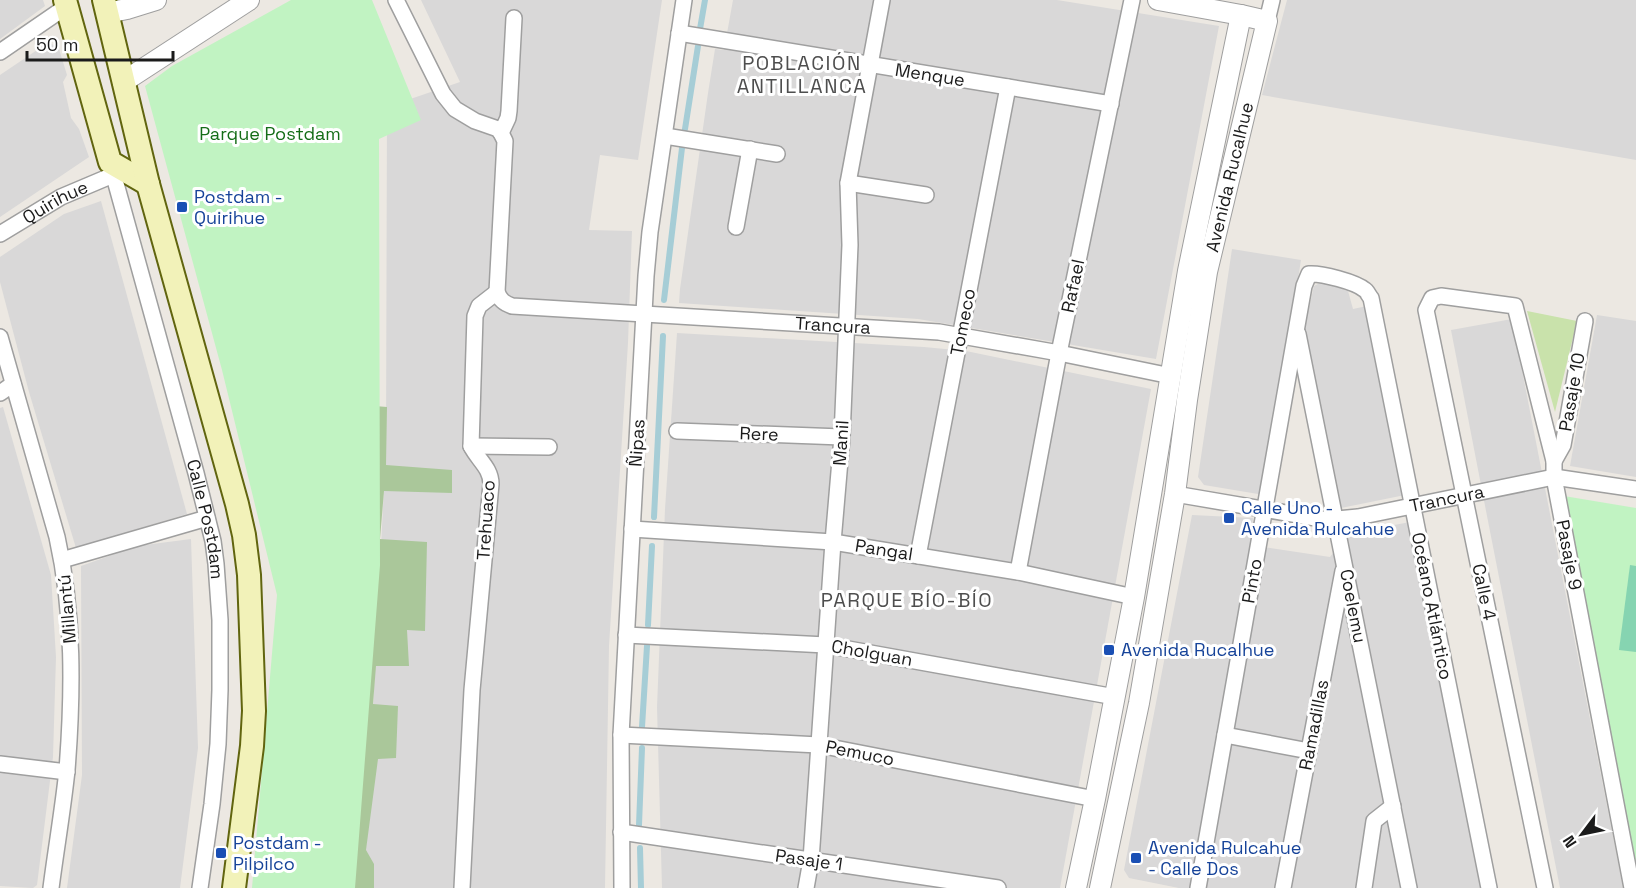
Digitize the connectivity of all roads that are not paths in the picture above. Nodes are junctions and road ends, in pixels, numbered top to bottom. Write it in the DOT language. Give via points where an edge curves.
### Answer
graph roads {
  1 [pos="156,0"];
  2 [pos="249,0"];
  3 [pos="396,0"];
  4 [pos="684,0"];
  5 [pos="882,0"];
  6 [pos="1132,0"];
  7 [pos="1158,0"];
  8 [pos="1272,0"];
  9 [pos="66,3"];
  10 [pos="105,6"];
  11 [pos="1243,8"];
  12 [pos="514,18"];
  13 [pos="1267,21"];
  14 [pos="679,33"];
  15 [pos="78,49"];
  16 [pos="0,52"];
  17 [pos="870,65"];
  18 [pos="123,81"];
  19 [pos="1008,87"];
  20 [pos="1111,104"];
  21 [pos="501,132"];
  22 [pos="665,136"];
  23 [pos="750,150"];
  24 [pos="777,154"];
  25 [pos="111,168"];
  26 [pos="848,183"];
  27 [pos="148,184"];
  28 [pos="926,195"];
  29 [pos="736,228"];
  30 [pos="0,234"];
  31 [pos="1366,290"];
  32 [pos="497,292"];
  33 [pos="1432,298"];
  34 [pos="645,314"];
  35 [pos="1585,321"];
  36 [pos="1297,325"];
  37 [pos="847,326"];
  38 [pos="960,336"];
  39 [pos="0,337"];
  40 [pos="1059,353"];
  41 [pos="1171,376"];
  42 [pos="13,384"];
  43 [pos="0,393"];
  44 [pos="677,431"];
  45 [pos="842,438"];
  46 [pos="471,446"];
  47 [pos="549,447"];
  48 [pos="1554,469"];
  49 [pos="1153,488"];
  50 [pos="1636,489"];
  51 [pos="1175,494"];
  52 [pos="1465,496"];
  53 [pos="1412,506"];
  54 [pos="1264,509"];
  55 [pos="207,518"];
  56 [pos="1336,519"];
  57 [pos="632,529"];
  58 [pos="832,542"];
  59 [pos="918,556"];
  60 [pos="62,560"];
  61 [pos="1344,562"];
  62 [pos="1018,572"];
  63 [pos="1134,597"];
  64 [pos="626,635"];
  65 [pos="826,645"];
  66 [pos="1115,697"];
  67 [pos="621,735"];
  68 [pos="1225,735"];
  69 [pos="819,745"];
  70 [pos="1309,750"];
  71 [pos="0,764"];
  72 [pos="67,772"];
  73 [pos="1095,799"];
  74 [pos="1393,806"];
  75 [pos="621,832"];
  76 [pos="811,860"];
  77 [pos="51,888"];
  78 [pos="200,888"];
  79 [pos="234,888"];
  80 [pos="462,888"];
  81 [pos="622,888"];
  82 [pos="806,888"];
  83 [pos="998,888"];
  84 [pos="1076,888"];
  85 [pos="1103,888"];
  86 [pos="1198,888"];
  87 [pos="1283,888"];
  88 [pos="1364,888"];
  89 [pos="1409,888"];
  90 [pos="1489,888"];
  91 [pos="1545,888"];
  92 [pos="1632,888"];
  1 -- 10 [label="street" via="127,9"];
  2 -- 18 [label="street"];
  3 -- 21 [label="street" via="443,94 455,109"];
  4 -- 14 [label="street, Ñipas"];
  5 -- 17 [label="street, Manil"];
  6 -- 20 [label="street, Rafael"];
  7 -- 11 [label="street"];
  8 -- 13 [label="street, Avenida Rucalhue"];
  9 -- 15 [label="main road, Calle Postdam"];
  9 -- 16 [label="street"];
  10 -- 18 [label="main road, Calle Postdam"];
  11 -- 13 [label="street"];
  11 -- 41 [label="street, Avenida Rucalhue" via="1188,271"];
  12 -- 21 [label="street" via="509,111"];
  13 -- 51 [label="street, Avenida Rucalhue" via="1207,272"];
  14 -- 17 [label="street, Menque"];
  14 -- 22 [label="street, Ñipas"];
  15 -- 18 [label="main road" via="98,67"];
  15 -- 25 [label="main road, Calle Postdam"];
  17 -- 19 [label="street, Menque"];
  17 -- 26 [label="street, Manil"];
  18 -- 27 [label="main road, Calle Postdam"];
  19 -- 20 [label="street, Menque"];
  19 -- 38 [label="street, Tomeco"];
  20 -- 40 [label="street, Rafael"];
  21 -- 32 [label="street" via="504,141"];
  22 -- 23 [label="street"];
  22 -- 34 [label="street, Ñipas" via="650,232"];
  23 -- 24 [label="street"];
  23 -- 29 [label="street"];
  25 -- 27 [label="main road"];
  25 -- 30 [label="street, Quirihue"];
  25 -- 55 [label="street, Calle Postdam"];
  26 -- 28 [label="street"];
  26 -- 37 [label="street, Manil"];
  27 -- 79 [label="main road, Calle Postdam" via="239,511 247,558 253,728"];
  31 -- 36 [label="street, Pinto" via="1309,274"];
  31 -- 53 [label="street, Océano Atlántico" via="1371,298"];
  32 -- 34 [label="street, Trancura" via="502,302 512,306"];
  32 -- 46 [label="street" via="479,306 476,316"];
  33 -- 48 [label="street, Pasaje 9" via="1515,306"];
  33 -- 52 [label="street, Calle 4" via="1426,310"];
  34 -- 37 [label="street, Trancura"];
  34 -- 57 [label="street, Ñipas"];
  35 -- 48 [label="street, Pasaje 10" via="1563,445"];
  36 -- 54 [label="street, Pinto"];
  36 -- 56 [label="street, Coelemu"];
  37 -- 38 [label="street, Trancura"];
  37 -- 45 [label="street, Manil"];
  38 -- 40 [label="street, Trancura"];
  38 -- 59 [label="street, Tomeco"];
  39 -- 42 [label="street, Millantú"];
  40 -- 41 [label="street, Trancura"];
  40 -- 62 [label="street, Rafael"];
  41 -- 49 [label="street, Avenida Rucalhue"];
  42 -- 43 [label="street"];
  42 -- 60 [label="street, Millantú"];
  44 -- 45 [label="street, Rere"];
  45 -- 58 [label="street, Manil"];
  46 -- 47 [label="street"];
  46 -- 80 [label="street, Trehuaco" via="491,477 472,690"];
  48 -- 50 [label="street, Trancura"];
  48 -- 52 [label="street, Trancura"];
  48 -- 92 [label="street, Pasaje 9"];
  49 -- 51 [label="street, Trancura"];
  49 -- 63 [label="street, Avenida Rucalhue"];
  51 -- 54 [label="street, Trancura"];
  51 -- 85 [label="street, Avenida Rucalhue"];
  52 -- 53 [label="street, Trancura"];
  52 -- 91 [label="street, Calle 4"];
  53 -- 56 [label="street, Trancura"];
  53 -- 90 [label="street, Océano Atlántico"];
  54 -- 56 [label="street, Trancura"];
  54 -- 68 [label="street, Pinto"];
  55 -- 60 [label="street"];
  55 -- 78 [label="street, Calle Postdam" via="219,592 220,690 212,804"];
  56 -- 61 [label="street, Coelemu"];
  57 -- 58 [label="street, Pangal"];
  57 -- 64 [label="street, Ñipas"];
  58 -- 59 [label="street, Pangal"];
  58 -- 65 [label="street, Manil"];
  59 -- 62 [label="street, Pangal"];
  60 -- 72 [label="street, Millantú" via="71,670"];
  61 -- 70 [label="street, Ramadillas"];
  61 -- 74 [label="street, Coelemu"];
  62 -- 63 [label="street, Pangal"];
  63 -- 66 [label="street, Avenida Rucalhue"];
  64 -- 65 [label="street, Cholguan"];
  64 -- 67 [label="street, Ñipas"];
  65 -- 66 [label="street, Cholguan"];
  65 -- 69 [label="street, Manil"];
  66 -- 73 [label="street, Avenida Rucalhue"];
  67 -- 69 [label="street, Pemuco"];
  67 -- 75 [label="street, Ñipas"];
  68 -- 70 [label="street"];
  68 -- 86 [label="street, Pinto"];
  69 -- 73 [label="street, Pemuco"];
  69 -- 76 [label="street, Manil"];
  70 -- 87 [label="street, Ramadillas"];
  71 -- 72 [label="street"];
  72 -- 77 [label="street, Millantú"];
  73 -- 84 [label="street, Avenida Rucalhue"];
  74 -- 88 [label="street" via="1374,820"];
  74 -- 89 [label="street, Coelemu"];
  75 -- 76 [label="street, Pasaje 1"];
  75 -- 81 [label="street, Ñipas"];
  76 -- 82 [label="street, Manil"];
  76 -- 83 [label="street, Pasaje 1"];
}
